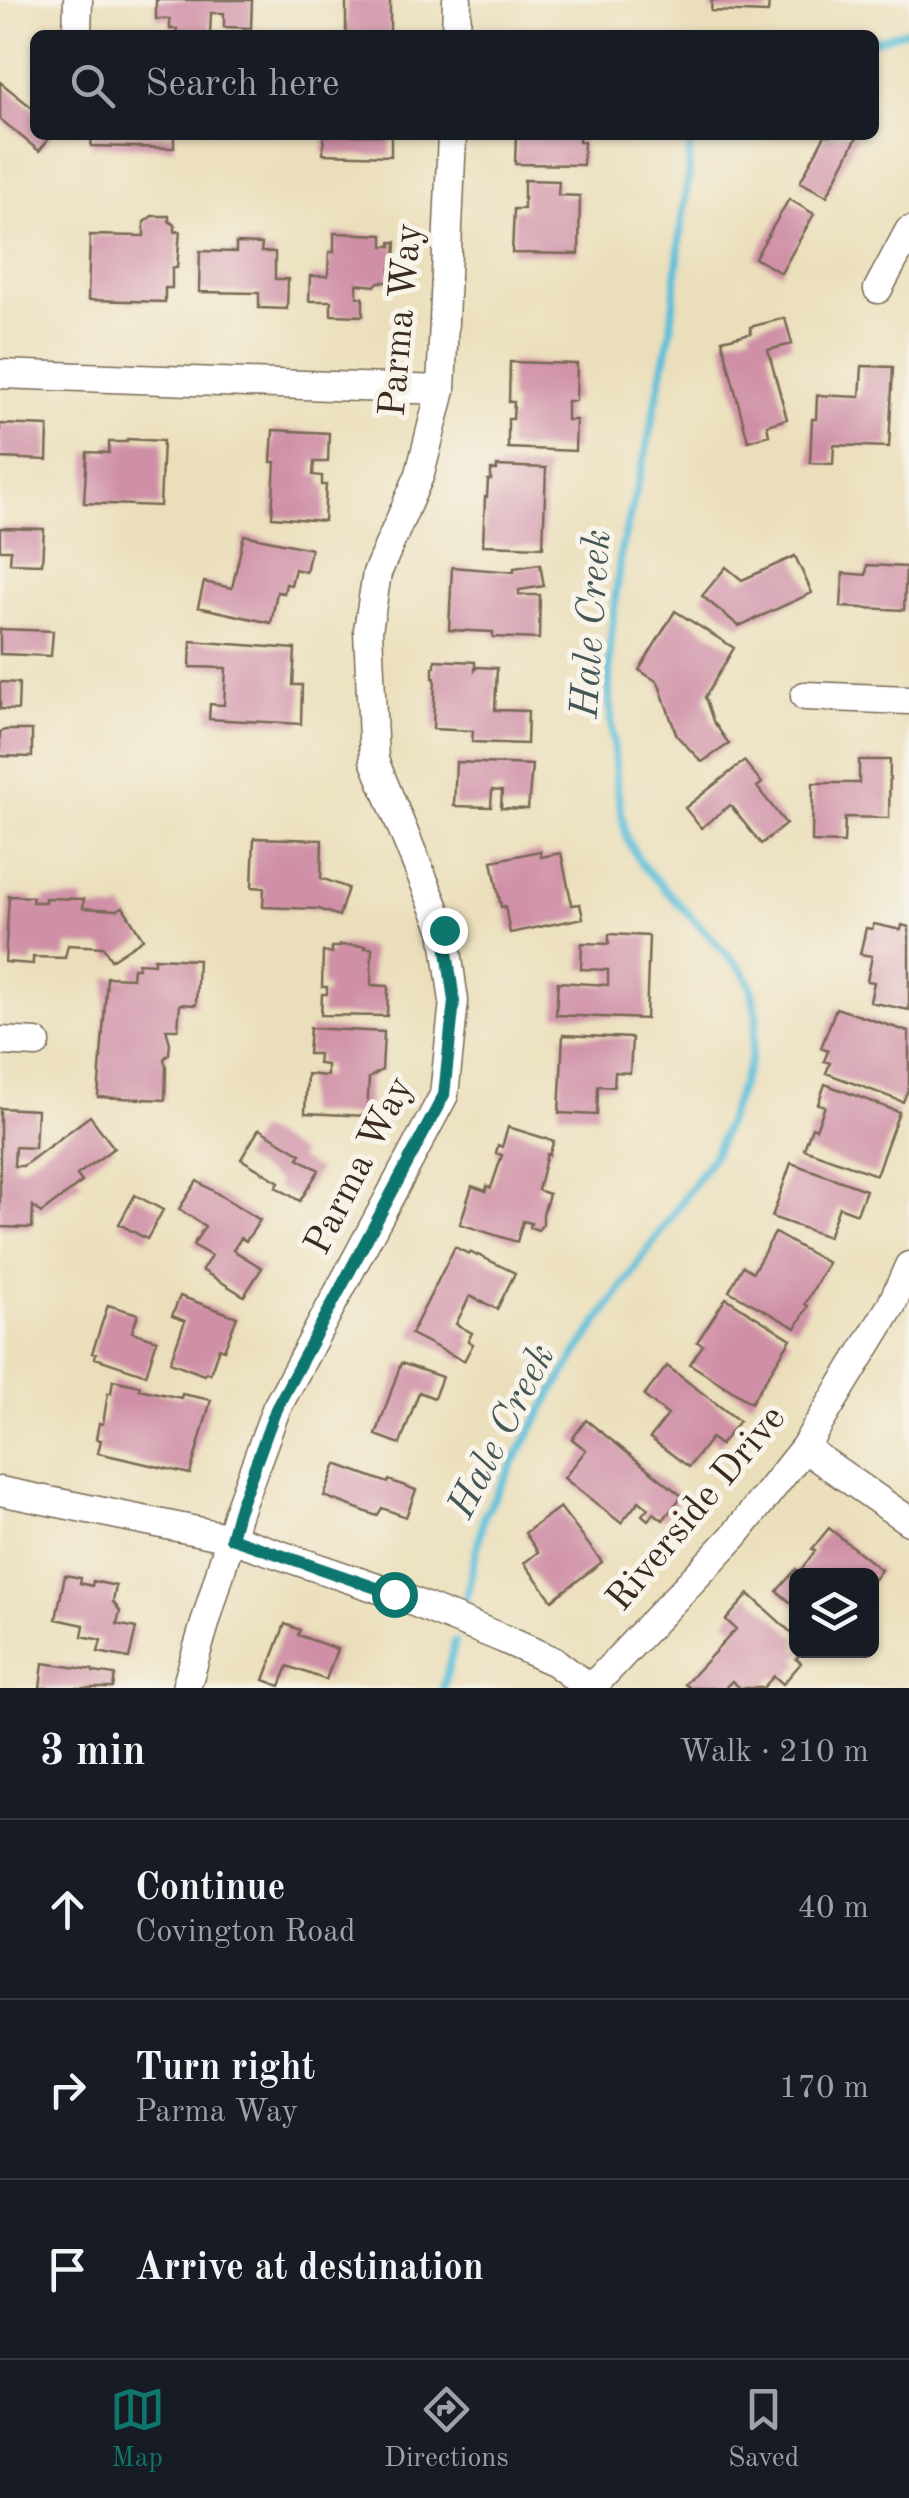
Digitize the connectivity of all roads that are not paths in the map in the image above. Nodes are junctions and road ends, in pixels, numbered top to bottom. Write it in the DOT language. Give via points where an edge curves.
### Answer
graph roads {
  1 [pos="78,0"];
  2 [pos="457,0"];
  3 [pos="76,30"];
  4 [pos="456,30"];
  5 [pos="452,140"];
  6 [pos="909,231"];
  7 [pos="878,289"];
  8 [pos="0,374"];
  9 [pos="442,390"];
  10 [pos="805,696"];
  11 [pos="909,700"];
  12 [pos="0,1040"];
  13 [pos="36,1043"];
  14 [pos="909,1266"];
  15 [pos="804,1448"];
  16 [pos="0,1491"];
  17 [pos="909,1521"];
  18 [pos="231,1538"];
  19 [pos="186,1688"];
  20 [pos="590,1688"];
  1 -- 3 [label="street"];
  2 -- 4 [label="street"];
  5 -- 9 [label="street, Parma Way"];
  6 -- 7 [label="street"];
  8 -- 9 [label="street"];
  9 -- 18 [label="street, Parma Way" via="420,474 377,573 368,630 374,760 444,930 454,1001 444,1095 276,1409"];
  10 -- 11 [label="street"];
  12 -- 13 [label="street"];
  14 -- 15 [label="street, Riverside Drive"];
  15 -- 17 [label="street"];
  15 -- 20 [label="street, Riverside Drive" via="734,1536"];
  16 -- 18 [label="street"];
  18 -- 19 [label="street, Parma Way"];
  18 -- 20 [label="street" via="504,1639 555,1662"];
}
